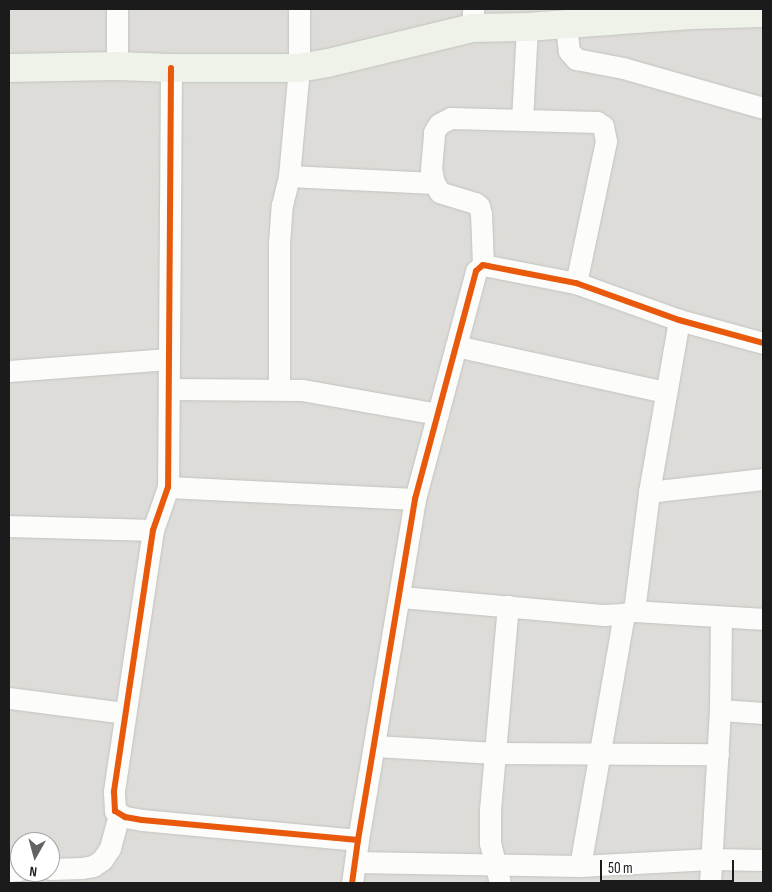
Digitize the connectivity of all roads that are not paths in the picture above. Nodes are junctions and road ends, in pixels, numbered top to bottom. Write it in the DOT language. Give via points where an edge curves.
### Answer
graph roads {
  1 [pos="117,9"];
  2 [pos="299,9"];
  3 [pos="691,12"];
  4 [pos="763,13"];
  5 [pos="473,18"];
  6 [pos="566,24"];
  7 [pos="527,27"];
  8 [pos="117,66"];
  9 [pos="9,68"];
  10 [pos="171,68"];
  11 [pos="299,68"];
  12 [pos="763,108"];
  13 [pos="522,120"];
  14 [pos="289,176"];
  15 [pos="434,183"];
  16 [pos="483,265"];
  17 [pos="576,283"];
  18 [pos="679,320"];
  19 [pos="763,343"];
  20 [pos="456,346"];
  21 [pos="169,359"];
  22 [pos="9,372"];
  23 [pos="169,389"];
  24 [pos="279,389"];
  25 [pos="665,392"];
  26 [pos="438,414"];
  27 [pos="763,480"];
  28 [pos="168,487"];
  29 [pos="649,492"];
  30 [pos="415,499"];
  31 [pos="9,526"];
  32 [pos="153,530"];
  33 [pos="401,597"];
  34 [pos="508,606"];
  35 [pos="629,613"];
  36 [pos="721,618"];
  37 [pos="763,619"];
  38 [pos="9,698"];
  39 [pos="720,710"];
  40 [pos="125,713"];
  41 [pos="763,713"];
  42 [pos="374,746"];
  43 [pos="599,752"];
  44 [pos="495,753"];
  45 [pos="718,754"];
  46 [pos="119,814"];
  47 [pos="358,840"];
  48 [pos="710,858"];
  49 [pos="763,860"];
  50 [pos="355,862"];
  51 [pos="60,868"];
  52 [pos="587,872"];
  53 [pos="497,874"];
  54 [pos="352,883"];
  55 [pos="710,883"];
  1 -- 8 [label="street"];
  2 -- 11 [label="street"];
  3 -- 4 [label="street"];
  3 -- 6 [label="street"];
  5 -- 7 [label="street"];
  5 -- 11 [label="street" via="328,63"];
  6 -- 7 [label="street"];
  6 -- 12 [label="street" via="569,51 576,59 623,68"];
  7 -- 13 [label="street"];
  8 -- 9 [label="street"];
  8 -- 10 [label="street"];
  10 -- 11 [label="street"];
  10 -- 21 [label="street"];
  11 -- 14 [label="street"];
  13 -- 15 [label="street" via="451,118 442,122 434,132 431,169"];
  13 -- 17 [label="street" via="594,122 606,130"];
  14 -- 15 [label="street"];
  14 -- 24 [label="street" via="282,205 279,244"];
  15 -- 16 [label="street" via="440,192 479,206"];
  16 -- 17 [label="street"];
  16 -- 20 [label="street" via="474,275"];
  17 -- 18 [label="street"];
  18 -- 19 [label="street"];
  18 -- 25 [label="street"];
  20 -- 25 [label="street"];
  20 -- 26 [label="street"];
  21 -- 22 [label="street"];
  21 -- 23 [label="street"];
  23 -- 24 [label="street"];
  23 -- 28 [label="street"];
  24 -- 26 [label="street" via="302,390"];
  25 -- 29 [label="street"];
  26 -- 30 [label="street"];
  27 -- 29 [label="street"];
  28 -- 30 [label="street"];
  28 -- 32 [label="street"];
  29 -- 35 [label="street"];
  30 -- 33 [label="street"];
  31 -- 32 [label="street"];
  32 -- 40 [label="street"];
  33 -- 34 [label="street"];
  33 -- 42 [label="street"];
  34 -- 35 [label="street"];
  34 -- 44 [label="street"];
  35 -- 36 [label="street"];
  35 -- 43 [label="street"];
  36 -- 37 [label="street"];
  36 -- 39 [label="street"];
  38 -- 40 [label="street"];
  39 -- 41 [label="street"];
  39 -- 45 [label="street"];
  40 -- 46 [label="street" via="114,792 115,811"];
  42 -- 44 [label="street"];
  42 -- 47 [label="street"];
  43 -- 44 [label="street"];
  43 -- 45 [label="street"];
  43 -- 52 [label="street"];
  44 -- 53 [label="street" via="490,843"];
  45 -- 48 [label="street"];
  46 -- 47 [label="street" via="142,820"];
  46 -- 51 [label="street" via="110,848 102,860 88,867"];
  47 -- 50 [label="street"];
  48 -- 49 [label="street"];
  48 -- 52 [label="street"];
  48 -- 55 [label="street"];
  50 -- 53 [label="street"];
  50 -- 54 [label="street"];
  52 -- 53 [label="street"];
}
